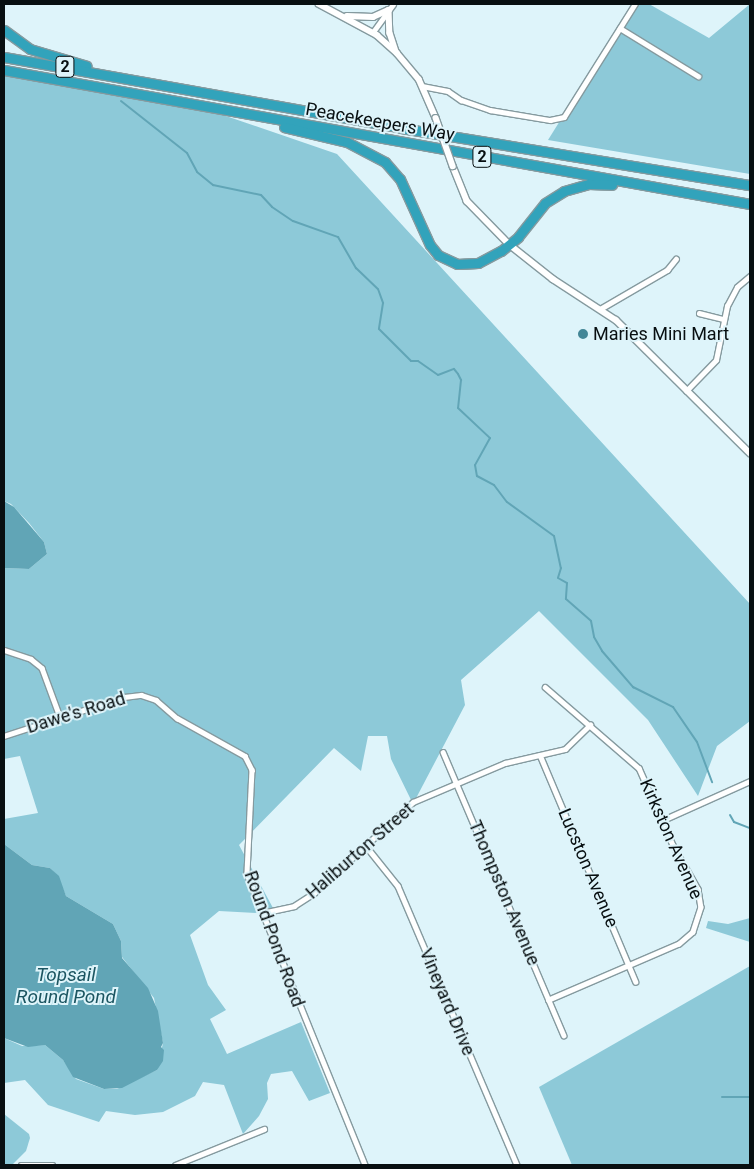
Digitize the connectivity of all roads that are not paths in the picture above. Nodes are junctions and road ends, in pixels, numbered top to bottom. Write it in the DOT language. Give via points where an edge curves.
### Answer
graph roads {
  1 [pos="319,4"];
  2 [pos="393,4"];
  3 [pos="635,4"];
  4 [pos="389,10"];
  5 [pos="344,16"];
  6 [pos="620,28"];
  7 [pos="4,30"];
  8 [pos="373,32"];
  9 [pos="397,53"];
  10 [pos="4,57"];
  11 [pos="4,70"];
  12 [pos="698,76"];
  13 [pos="126,78"];
  14 [pos="422,86"];
  15 [pos="248,114"];
  16 [pos="750,184"];
  17 [pos="717,198"];
  18 [pos="750,204"];
  19 [pos="510,245"];
  20 [pos="676,259"];
  21 [pos="750,276"];
  22 [pos="600,309"];
  23 [pos="699,313"];
  24 [pos="723,319"];
  25 [pos="686,391"];
  26 [pos="750,453"];
  27 [pos="4,650"];
  28 [pos="545,687"];
  29 [pos="149,697"];
  30 [pos="60,717"];
  31 [pos="590,725"];
  32 [pos="4,736"];
  33 [pos="443,752"];
  34 [pos="540,755"];
  35 [pos="750,781"];
  36 [pos="457,783"];
  37 [pos="662,820"];
  38 [pos="366,846"];
  39 [pos="262,913"];
  40 [pos="629,966"];
  41 [pos="636,982"];
  42 [pos="549,1000"];
  43 [pos="564,1035"];
  44 [pos="264,1129"];
  45 [pos="21,1165"];
  46 [pos="53,1165"];
  47 [pos="175,1165"];
  48 [pos="364,1165"];
  49 [pos="517,1165"];
  1 -- 5 [label="street"];
  2 -- 4 [label="street"];
  3 -- 6 [label="street"];
  4 -- 5 [label="street" via="373,16"];
  4 -- 8 [label="street"];
  4 -- 9 [label="street" via="390,33"];
  5 -- 8 [label="street"];
  6 -- 12 [label="street"];
  6 -- 14 [label="street" via="568,111 557,119 490,110 461,100 448,91"];
  7 -- 13 [label="highway" via="30,49"];
  8 -- 9 [label="street"];
  9 -- 14 [label="street"];
  10 -- 13 [label="highway, Peacekeepers Way / 2"];
  11 -- 15 [label="highway, Peacekeepers Way / 2"];
  13 -- 16 [label="highway, Peacekeepers Way / 2" via="401,128"];
  14 -- 19 [label="street, bridge" via="467,201"];
  15 -- 17 [label="highway, Peacekeepers Way / 2"];
  15 -- 19 [label="highway" via="347,142 374,154 400,179 430,245 447,261 467,265 478,263"];
  17 -- 18 [label="highway, Peacekeepers Way / 2"];
  17 -- 19 [label="highway" via="601,184 576,187 545,203"];
  19 -- 22 [label="street" via="553,279"];
  20 -- 22 [label="street" via="667,270"];
  21 -- 24 [label="street" via="736,288"];
  22 -- 25 [label="street" via="616,320"];
  23 -- 24 [label="street"];
  24 -- 25 [label="street" via="722,343 716,360"];
  25 -- 26 [label="street"];
  27 -- 30 [label="street" via="30,658 42,668"];
  28 -- 31 [label="street, Kirkston Avenue"];
  29 -- 30 [label="street, Dawe's Road" via="124,697"];
  29 -- 39 [label="street, Round Pond Road" via="177,718 245,756 250,763 246,860"];
  30 -- 32 [label="street, Dawe's Road"];
  31 -- 34 [label="street, Haliburton Street" via="570,746"];
  31 -- 37 [label="street, Kirkston Avenue" via="639,768"];
  33 -- 36 [label="street, Thompston Avenue"];
  34 -- 36 [label="street, Haliburton Street" via="505,763"];
  34 -- 40 [label="street, Lucston Avenue"];
  35 -- 37 [label="street"];
  36 -- 38 [label="street, Haliburton Street" via="413,802"];
  36 -- 42 [label="street, Thompston Avenue"];
  37 -- 40 [label="street, Kirkston Avenue" via="698,889 700,916 687,939"];
  38 -- 39 [label="street, Haliburton Street" via="304,900 284,910"];
  38 -- 49 [label="street, Vineyard Drive" via="398,886"];
  39 -- 48 [label="street, Round Pond Road"];
  40 -- 41 [label="street, Lucston Avenue"];
  40 -- 42 [label="street, Kirkston Avenue"];
  42 -- 43 [label="street, Thompston Avenue"];
  44 -- 47 [label="street"];
  45 -- 46 [label="street"];
}
